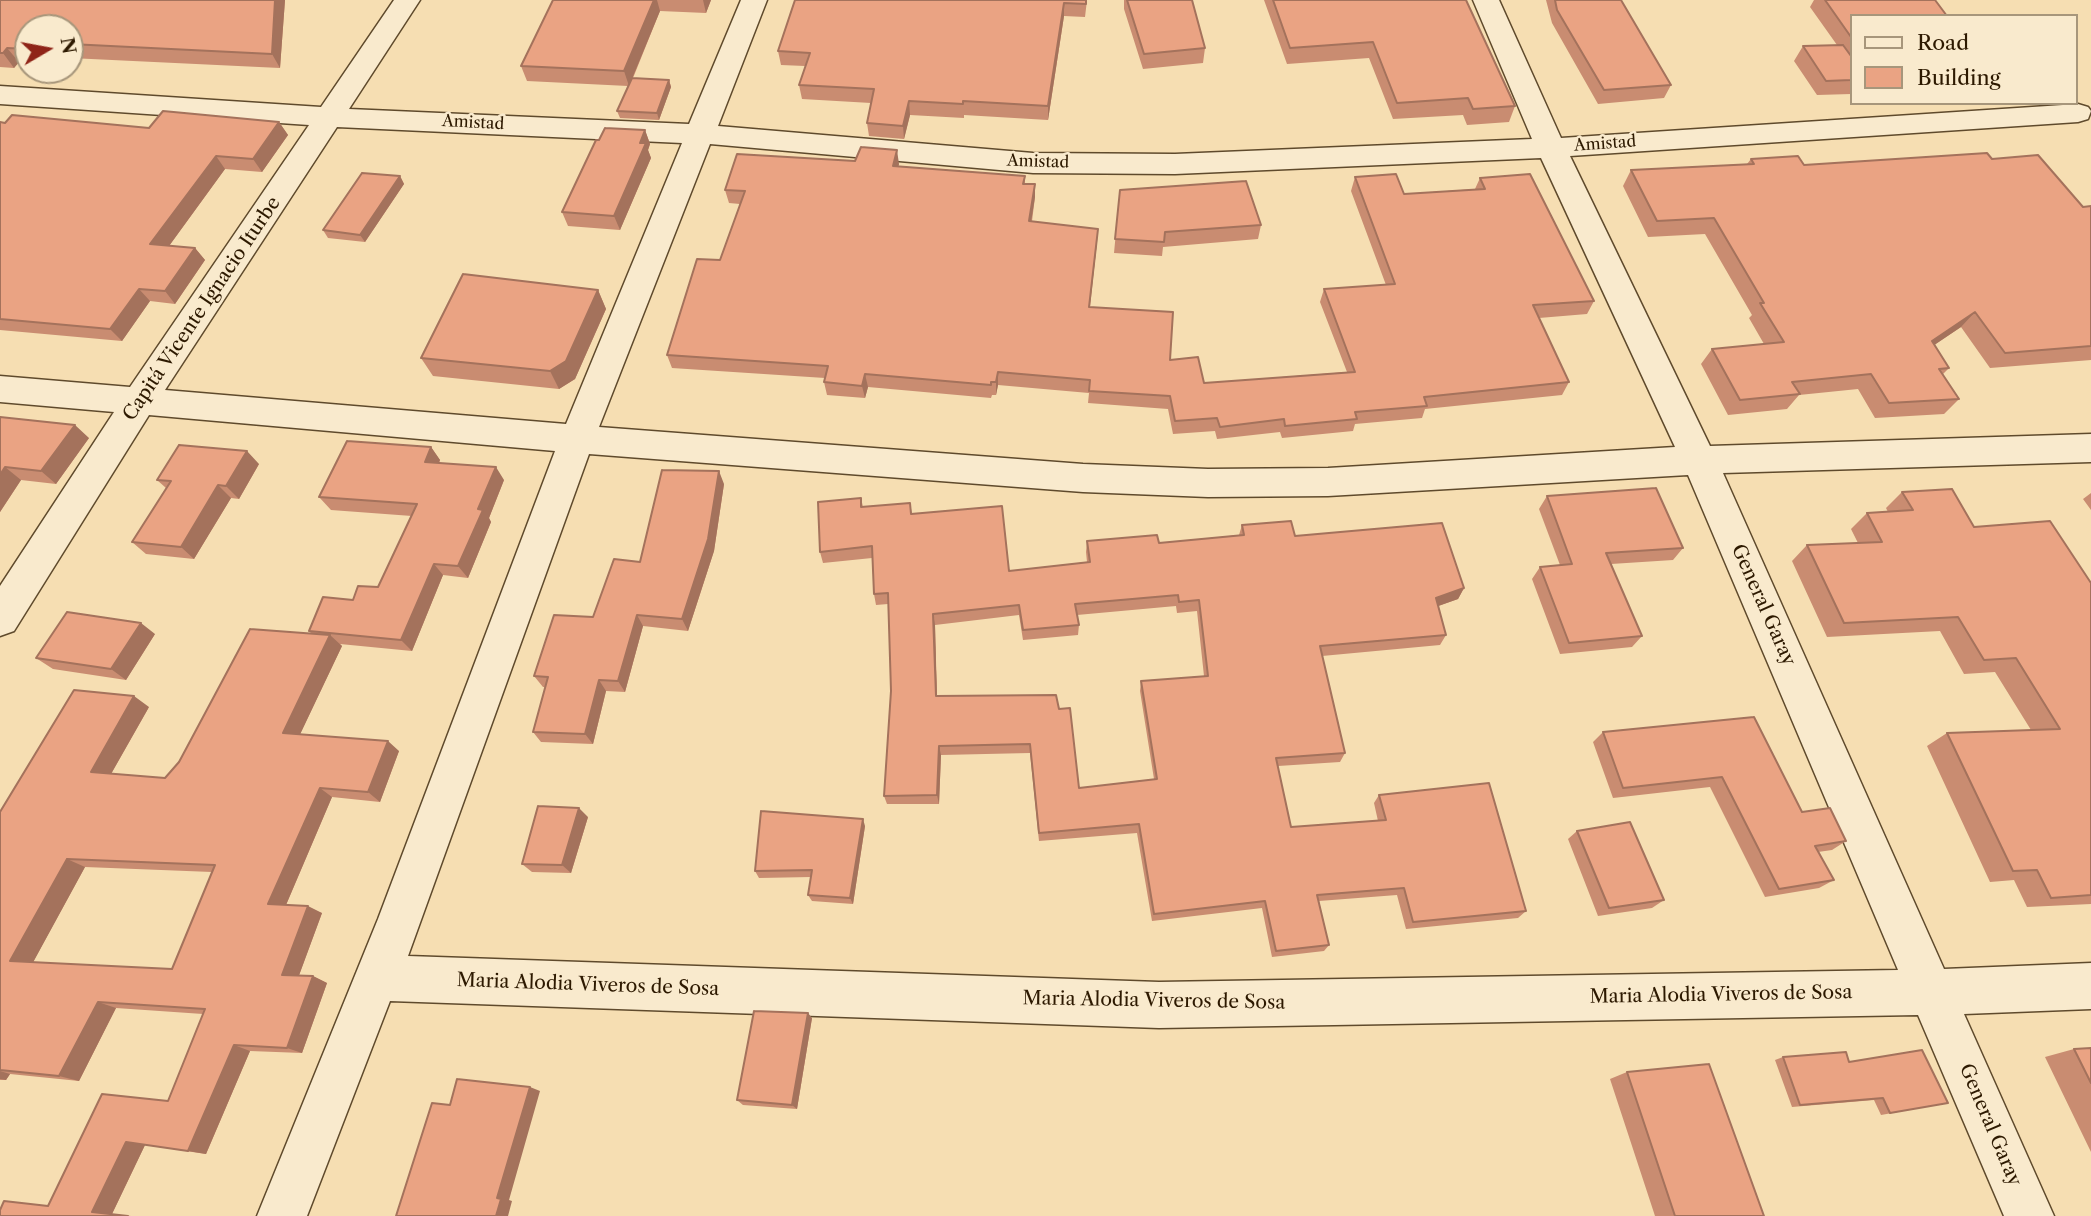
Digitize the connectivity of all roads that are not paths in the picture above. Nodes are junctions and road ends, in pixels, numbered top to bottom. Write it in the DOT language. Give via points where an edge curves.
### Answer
graph roads {
  1 [pos="407,0"];
  2 [pos="754,0"];
  3 [pos="1486,0"];
  4 [pos="0,95"];
  5 [pos="2078,113"];
  6 [pos="331,117"];
  7 [pos="699,134"];
  8 [pos="1551,148"];
  9 [pos="0,389"];
  10 [pos="140,400"];
  11 [pos="578,439"];
  12 [pos="2091,448"];
  13 [pos="1699,460"];
  14 [pos="0,619"];
  15 [pos="376,978"];
  16 [pos="2091,986"];
  17 [pos="1933,992"];
  18 [pos="282,1216"];
  19 [pos="2029,1216"];
  1 -- 6 [label="street, Capitá Vicente Ignacio Iturbe"];
  2 -- 7 [label="street"];
  3 -- 8 [label="street, General Garay"];
  4 -- 6 [label="street, Amistad"];
  5 -- 8 [label="street, Amistad"];
  6 -- 7 [label="street, Amistad"];
  6 -- 10 [label="street, Capitá Vicente Ignacio Iturbe"];
  7 -- 8 [label="street, Amistad" via="1033,163 1175,164"];
  7 -- 11 [label="street"];
  8 -- 13 [label="street, General Garay"];
  9 -- 10 [label="street"];
  10 -- 11 [label="street"];
  10 -- 14 [label="street, Capitá Vicente Ignacio Iturbe"];
  11 -- 13 [label="street" via="1083,478 1208,483 1328,482"];
  11 -- 15 [label="street"];
  12 -- 13 [label="street"];
  13 -- 17 [label="street, General Garay"];
  15 -- 17 [label="street, Maria Alodia Viveros de Sosa" via="1159,1004"];
  15 -- 18 [label="street"];
  16 -- 17 [label="street, Maria Alodia Viveros de Sosa"];
  17 -- 19 [label="street, General Garay"];
}
